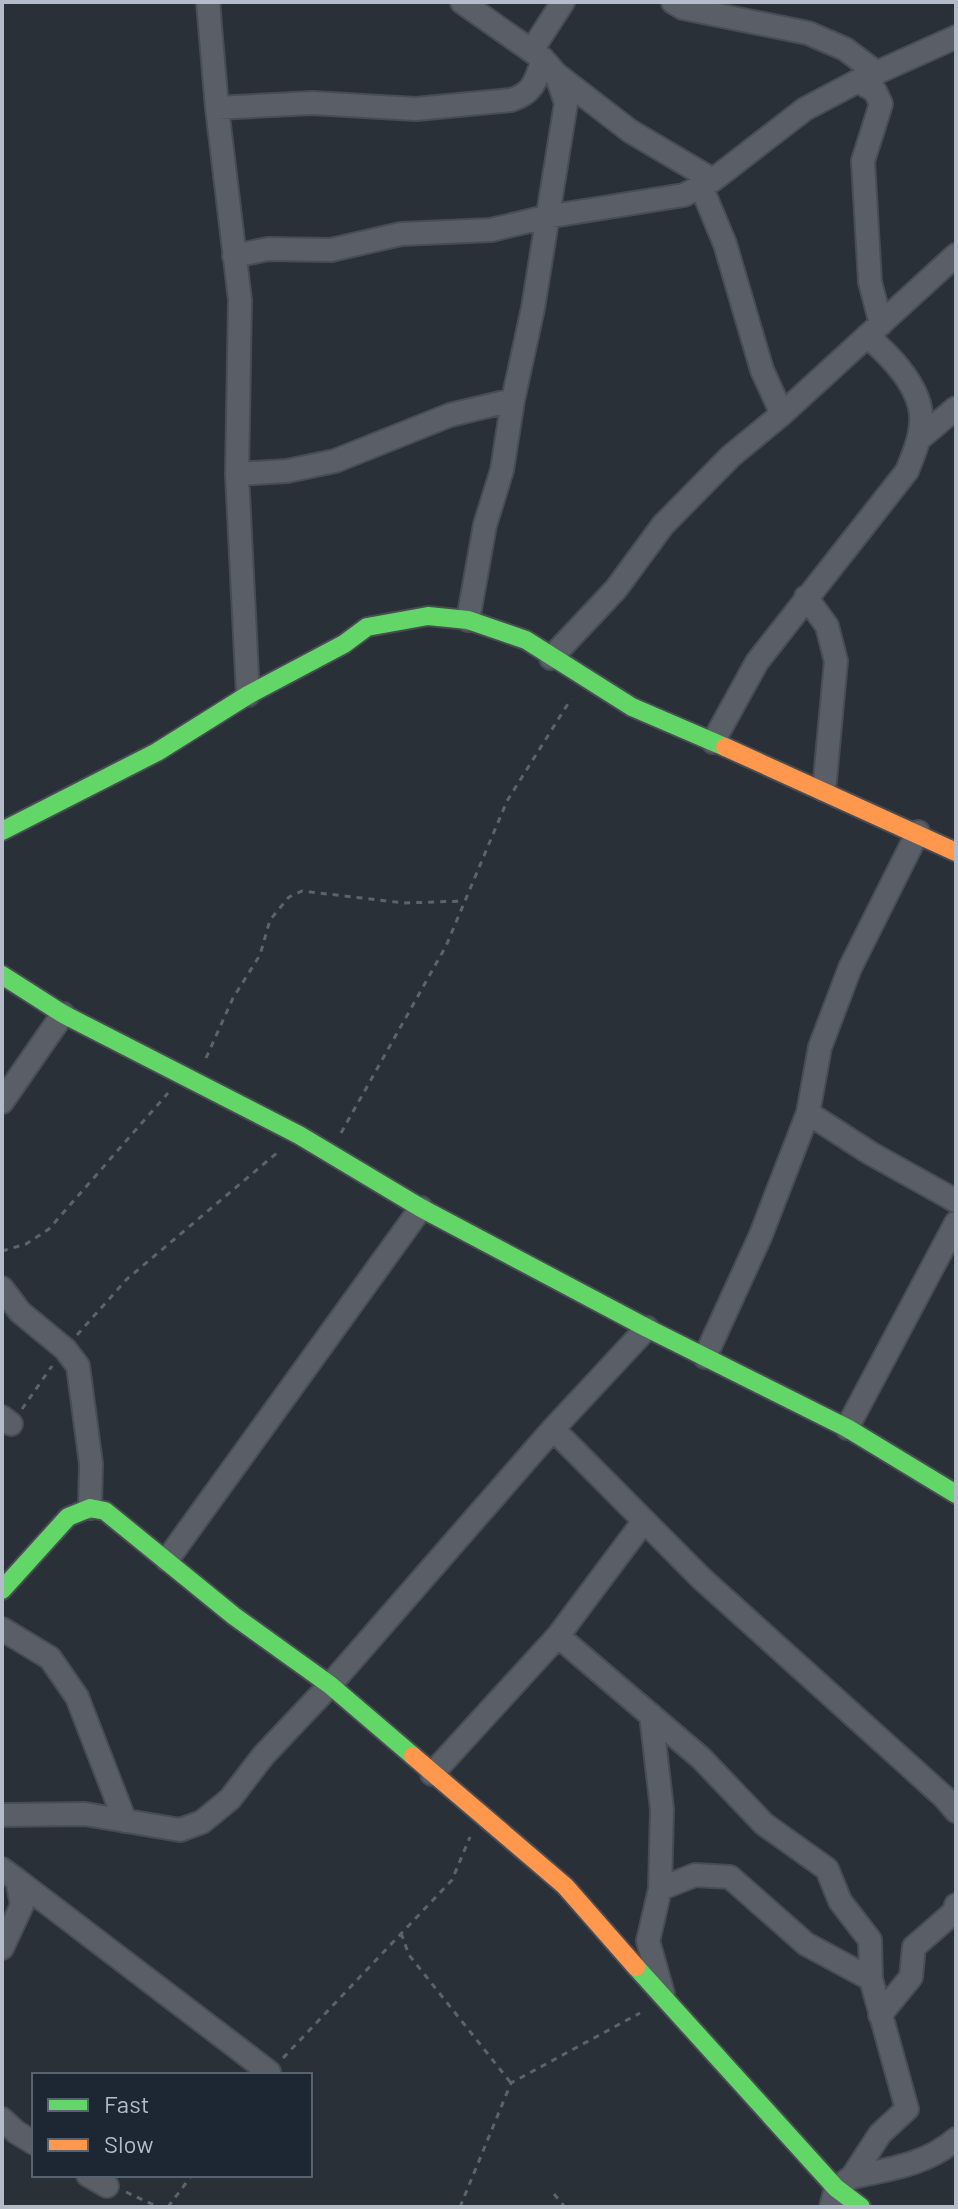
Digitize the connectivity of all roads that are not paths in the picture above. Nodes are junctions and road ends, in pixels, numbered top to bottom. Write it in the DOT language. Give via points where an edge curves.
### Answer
graph roads {
  1 [pos="208,2"];
  2 [pos="462,2"];
  3 [pos="563,2"];
  4 [pos="689,4"];
  5 [pos="956,37"];
  6 [pos="544,61"];
  7 [pos="868,77"];
  8 [pos="217,108"];
  9 [pos="707,183"];
  10 [pos="546,217"];
  11 [pos="956,255"];
  12 [pos="234,256"];
  13 [pos="874,330"];
  14 [pos="513,400"];
  15 [pos="956,408"];
  16 [pos="782,414"];
  17 [pos="919,439"];
  18 [pos="237,474"];
  19 [pos="806,597"];
  20 [pos="468,620"];
  21 [pos="551,658"];
  22 [pos="248,695"];
  23 [pos="713,742"];
  24 [pos="824,790"];
  25 [pos="2,831"];
  26 [pos="918,832"];
  27 [pos="956,852"];
  28 [pos="2,975"];
  29 [pos="63,1014"];
  30 [pos="2,1102"];
  31 [pos="808,1113"];
  32 [pos="956,1201"];
  33 [pos="421,1208"];
  34 [pos="956,1223"];
  35 [pos="2,1288"];
  36 [pos="647,1328"];
  37 [pos="705,1357"];
  38 [pos="847,1428"];
  39 [pos="553,1429"];
  40 [pos="956,1494"];
  41 [pos="90,1508"];
  42 [pos="644,1521"];
  43 [pos="167,1560"];
  44 [pos="2,1590"];
  45 [pos="2,1629"];
  46 [pos="558,1636"];
  47 [pos="330,1685"];
  48 [pos="651,1715"];
  49 [pos="432,1774"];
  50 [pos="956,1811"];
  51 [pos="2,1815"];
  52 [pos="125,1821"];
  53 [pos="10,1874"];
  54 [pos="660,1889"];
  55 [pos="956,1905"];
  56 [pos="2,1948"];
  57 [pos="871,1979"];
  58 [pos="664,2000"];
  59 [pos="880,2015"];
  60 [pos="269,2072"];
  61 [pos="2,2119"];
  62 [pos="956,2139"];
  63 [pos="32,2142"];
  64 [pos="840,2191"];
  65 [pos="861,2207"];
  1 -- 8 [label="street"];
  2 -- 6 [label="street"];
  3 -- 6 [label="street"];
  4 -- 7 [label="street" via="808,33 845,49"];
  5 -- 7 [label="street"];
  6 -- 8 [label="street" via="526,95 511,100 416,109 312,103"];
  6 -- 9 [label="street" via="630,131"];
  6 -- 10 [label="street" via="566,103"];
  7 -- 9 [label="street" via="805,109"];
  7 -- 13 [label="street" via="881,104 863,161"];
  8 -- 12 [label="street"];
  9 -- 10 [label="street" via="684,195"];
  9 -- 16 [label="street" via="762,370"];
  10 -- 12 [label="street" via="491,230 401,234 331,250 268,249"];
  10 -- 14 [label="street"];
  11 -- 13 [label="street"];
  12 -- 18 [label="street" via="240,300"];
  13 -- 16 [label="street"];
  13 -- 17 [label="street" via="918,398"];
  14 -- 18 [label="street" via="450,415 335,461"];
  14 -- 20 [label="street"];
  15 -- 17 [label="street"];
  16 -- 21 [label="street" via="731,456 663,525 616,589"];
  17 -- 19 [label="street" via="907,471"];
  18 -- 22 [label="street"];
  19 -- 23 [label="street" via="757,662"];
  19 -- 24 [label="street" via="827,626 836,661"];
  20 -- 21 [label="street" via="526,640"];
  20 -- 22 [label="street" via="428,616 367,627"];
  21 -- 23 [label="street" via="632,707"];
  22 -- 25 [label="street" via="157,752"];
  23 -- 24 [label="street"];
  24 -- 26 [label="street"];
  26 -- 27 [label="street"];
  26 -- 31 [label="street" via="850,968 820,1047"];
  28 -- 29 [label="street"];
  29 -- 30 [label="street"];
  29 -- 33 [label="street" via="299,1135"];
  31 -- 32 [label="street"];
  31 -- 37 [label="street" via="760,1237"];
  33 -- 36 [label="street"];
  33 -- 43 [label="street"];
  34 -- 38 [label="street"];
  35 -- 41 [label="street" via="78,1366 91,1464"];
  36 -- 37 [label="street"];
  36 -- 39 [label="street"];
  37 -- 38 [label="street"];
  38 -- 40 [label="street"];
  39 -- 42 [label="street"];
  39 -- 47 [label="street"];
  41 -- 43 [label="street" via="105,1511"];
  41 -- 44 [label="street" via="68,1517"];
  42 -- 46 [label="street"];
  42 -- 50 [label="street"];
  43 -- 47 [label="street"];
  45 -- 52 [label="street" via="50,1658 77,1697"];
  46 -- 48 [label="street"];
  46 -- 49 [label="street"];
  47 -- 49 [label="street"];
  47 -- 52 [label="street" via="230,1799 202,1822 180,1830"];
  48 -- 54 [label="street" via="662,1809"];
  48 -- 57 [label="street" via="764,1824 827,1869 840,1901 870,1940"];
  49 -- 58 [label="street" via="565,1886"];
  51 -- 52 [label="street" via="85,1814"];
  53 -- 56 [label="street" via="22,1905"];
  53 -- 60 [label="street"];
  54 -- 57 [label="street" via="695,1875 730,1877 806,1944"];
  54 -- 58 [label="street" via="648,1941"];
  55 -- 59 [label="street" via="914,1947 911,1977"];
  57 -- 59 [label="street"];
  58 -- 64 [label="street"];
  59 -- 64 [label="street" via="907,2109 880,2134"];
  61 -- 63 [label="street"];
  62 -- 64 [label="street" via="924,2161"];
  64 -- 65 [label="street"];
}
